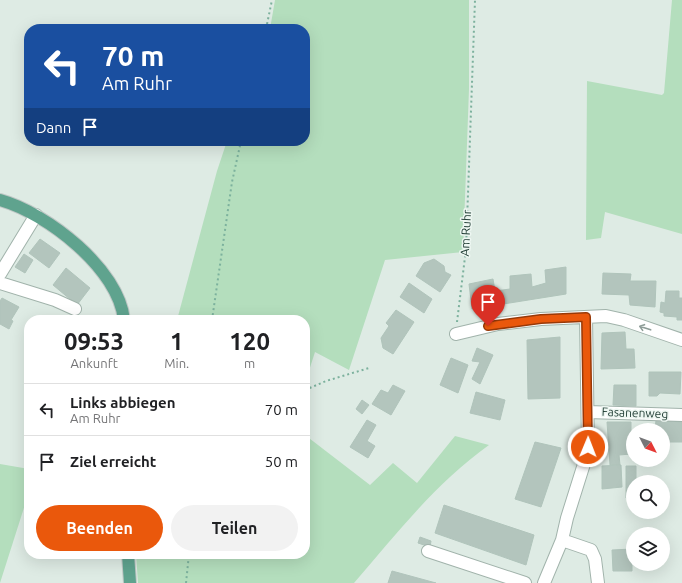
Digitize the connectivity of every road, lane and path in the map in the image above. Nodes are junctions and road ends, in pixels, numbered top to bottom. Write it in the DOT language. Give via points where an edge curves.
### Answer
graph roads {
  1 [pos="272,0"];
  2 [pos="475,0"];
  3 [pos="267,24"];
  4 [pos="240,146"];
  5 [pos="0,200"];
  6 [pos="36,215"];
  7 [pos="0,274"];
  8 [pos="0,283"];
  9 [pos="75,309"];
  10 [pos="124,315"];
  11 [pos="213,315"];
  12 [pos="586,317"];
  13 [pos="456,334"];
  14 [pos="682,340"];
  15 [pos="369,368"];
  16 [pos="310,388"];
  17 [pos="588,412"];
  18 [pos="682,415"];
  19 [pos="562,540"];
  20 [pos="428,551"];
  21 [pos="128,559"];
  22 [pos="188,559"];
  23 [pos="130,583"];
  24 [pos="186,583"];
  25 [pos="526,583"];
  26 [pos="544,583"];
  27 [pos="598,583"];
  1 -- 3 [label="path"];
  2 -- 13 [label="path, Am Ruhr" via="466,249"];
  4 -- 11 [label="path" via="232,182"];
  5 -- 6 [label="main road"];
  6 -- 7 [label="street"];
  6 -- 10 [label="main road" via="57,229 102,271 117,295"];
  8 -- 9 [label="street"];
  12 -- 13 [label="street" via="528,320"];
  14 -- 12 [label="street, one-way" via="624,320 606,316"];
  12 -- 17 [label="street"];
  15 -- 16 [label="path"];
  17 -- 18 [label="street, Fasanenweg"];
  17 -- 19 [label="street" via="588,447"];
  19 -- 26 [label="street"];
  19 -- 27 [label="street" via="591,550 595,559"];
  20 -- 25 [label="street"];
  21 -- 23 [label="main road"];
  22 -- 24 [label="path"];
}
